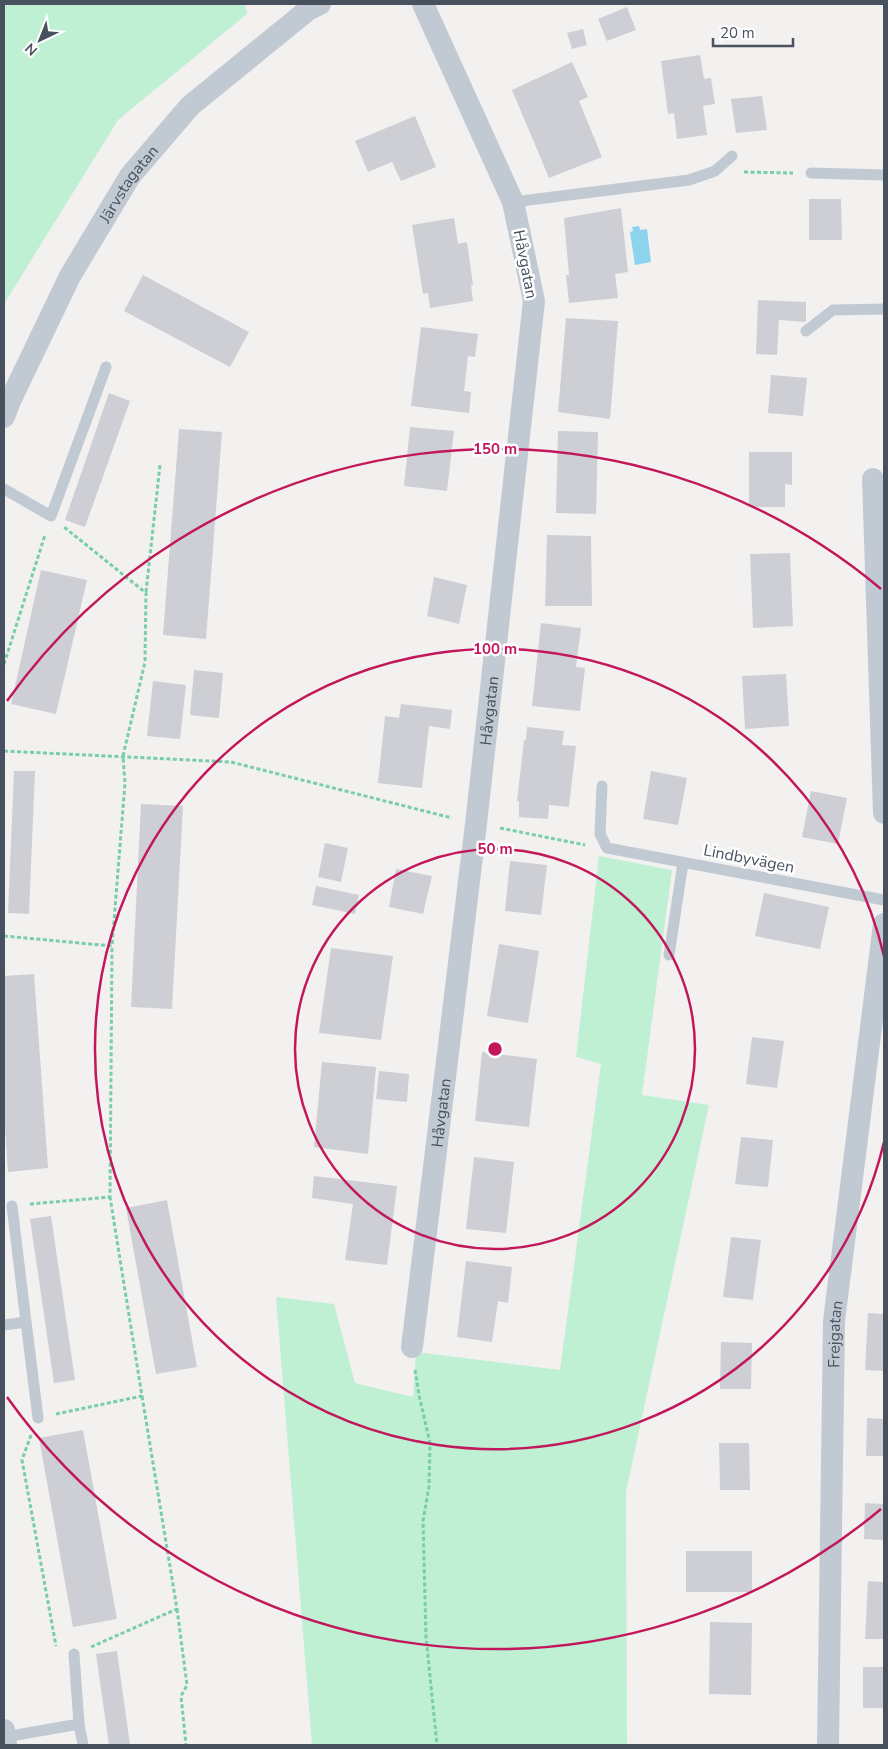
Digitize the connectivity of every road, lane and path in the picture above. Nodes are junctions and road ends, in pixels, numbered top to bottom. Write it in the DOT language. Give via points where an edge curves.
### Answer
graph roads {
  1 [pos="320,4"];
  2 [pos="422,4"];
  3 [pos="732,156"];
  4 [pos="715,171"];
  5 [pos="811,173"];
  6 [pos="884,175"];
  7 [pos="513,202"];
  8 [pos="884,308"];
  9 [pos="806,331"];
  10 [pos="106,367"];
  11 [pos="4,417"];
  12 [pos="160,465"];
  13 [pos="873,479"];
  14 [pos="4,489"];
  15 [pos="51,516"];
  16 [pos="146,593"];
  17 [pos="4,664"];
  18 [pos="4,751"];
  19 [pos="123,756"];
  20 [pos="602,786"];
  21 [pos="884,813"];
  22 [pos="476,824"];
  23 [pos="607,848"];
  24 [pos="683,862"];
  25 [pos="884,900"];
  26 [pos="884,924"];
  27 [pos="4,936"];
  28 [pos="112,946"];
  29 [pos="669,956"];
  30 [pos="110,1197"];
  31 [pos="12,1206"];
  32 [pos="26,1322"];
  33 [pos="4,1325"];
  34 [pos="412,1348"];
  35 [pos="142,1396"];
  36 [pos="38,1418"];
  37 [pos="176,1610"];
  38 [pos="74,1654"];
  39 [pos="79,1724"];
  40 [pos="5,1737"];
  41 [pos="83,1745"];
  42 [pos="186,1745"];
  43 [pos="437,1745"];
  44 [pos="828,1745"];
  1 -- 11 [label="street, Järvstagatan" via="308,10 190,106 130,176 70,276"];
  2 -- 7 [label="street, Håvgatan"];
  3 -- 4 [label="lane"];
  4 -- 5 [label="path"];
  4 -- 7 [label="lane" via="689,180"];
  5 -- 6 [label="lane"];
  7 -- 22 [label="street, Håvgatan" via="534,301"];
  8 -- 9 [label="lane" via="833,310"];
  10 -- 15 [label="lane"];
  12 -- 16 [label="path"];
  13 -- 21 [label="street"];
  14 -- 15 [label="lane"];
  15 -- 16 [label="path"];
  15 -- 17 [label="path"];
  16 -- 19 [label="path" via="145,662"];
  18 -- 19 [label="path"];
  19 -- 22 [label="path" via="231,762"];
  19 -- 28 [label="path" via="125,783"];
  20 -- 23 [label="lane" via="600,834"];
  22 -- 23 [label="path"];
  22 -- 34 [label="street, Håvgatan"];
  23 -- 24 [label="lane, Lindbyvägen"];
  24 -- 25 [label="lane, Lindbyvägen"];
  24 -- 29 [label="lane"];
  26 -- 44 [label="street, Frejgatan" via="834,1321"];
  27 -- 28 [label="path"];
  28 -- 30 [label="path"];
  30 -- 31 [label="path"];
  30 -- 35 [label="path"];
  31 -- 32 [label="lane"];
  32 -- 33 [label="lane"];
  32 -- 36 [label="lane"];
  34 -- 43 [label="path" via="430,1443 429,1487 423,1521 426,1637"];
  35 -- 36 [label="path"];
  35 -- 37 [label="path"];
  36 -- 38 [label="path" via="22,1460 58,1654"];
  37 -- 38 [label="path"];
  37 -- 42 [label="path" via="187,1685 180,1696"];
  38 -- 39 [label="lane"];
  39 -- 40 [label="lane"];
  39 -- 41 [label="lane"];
}
